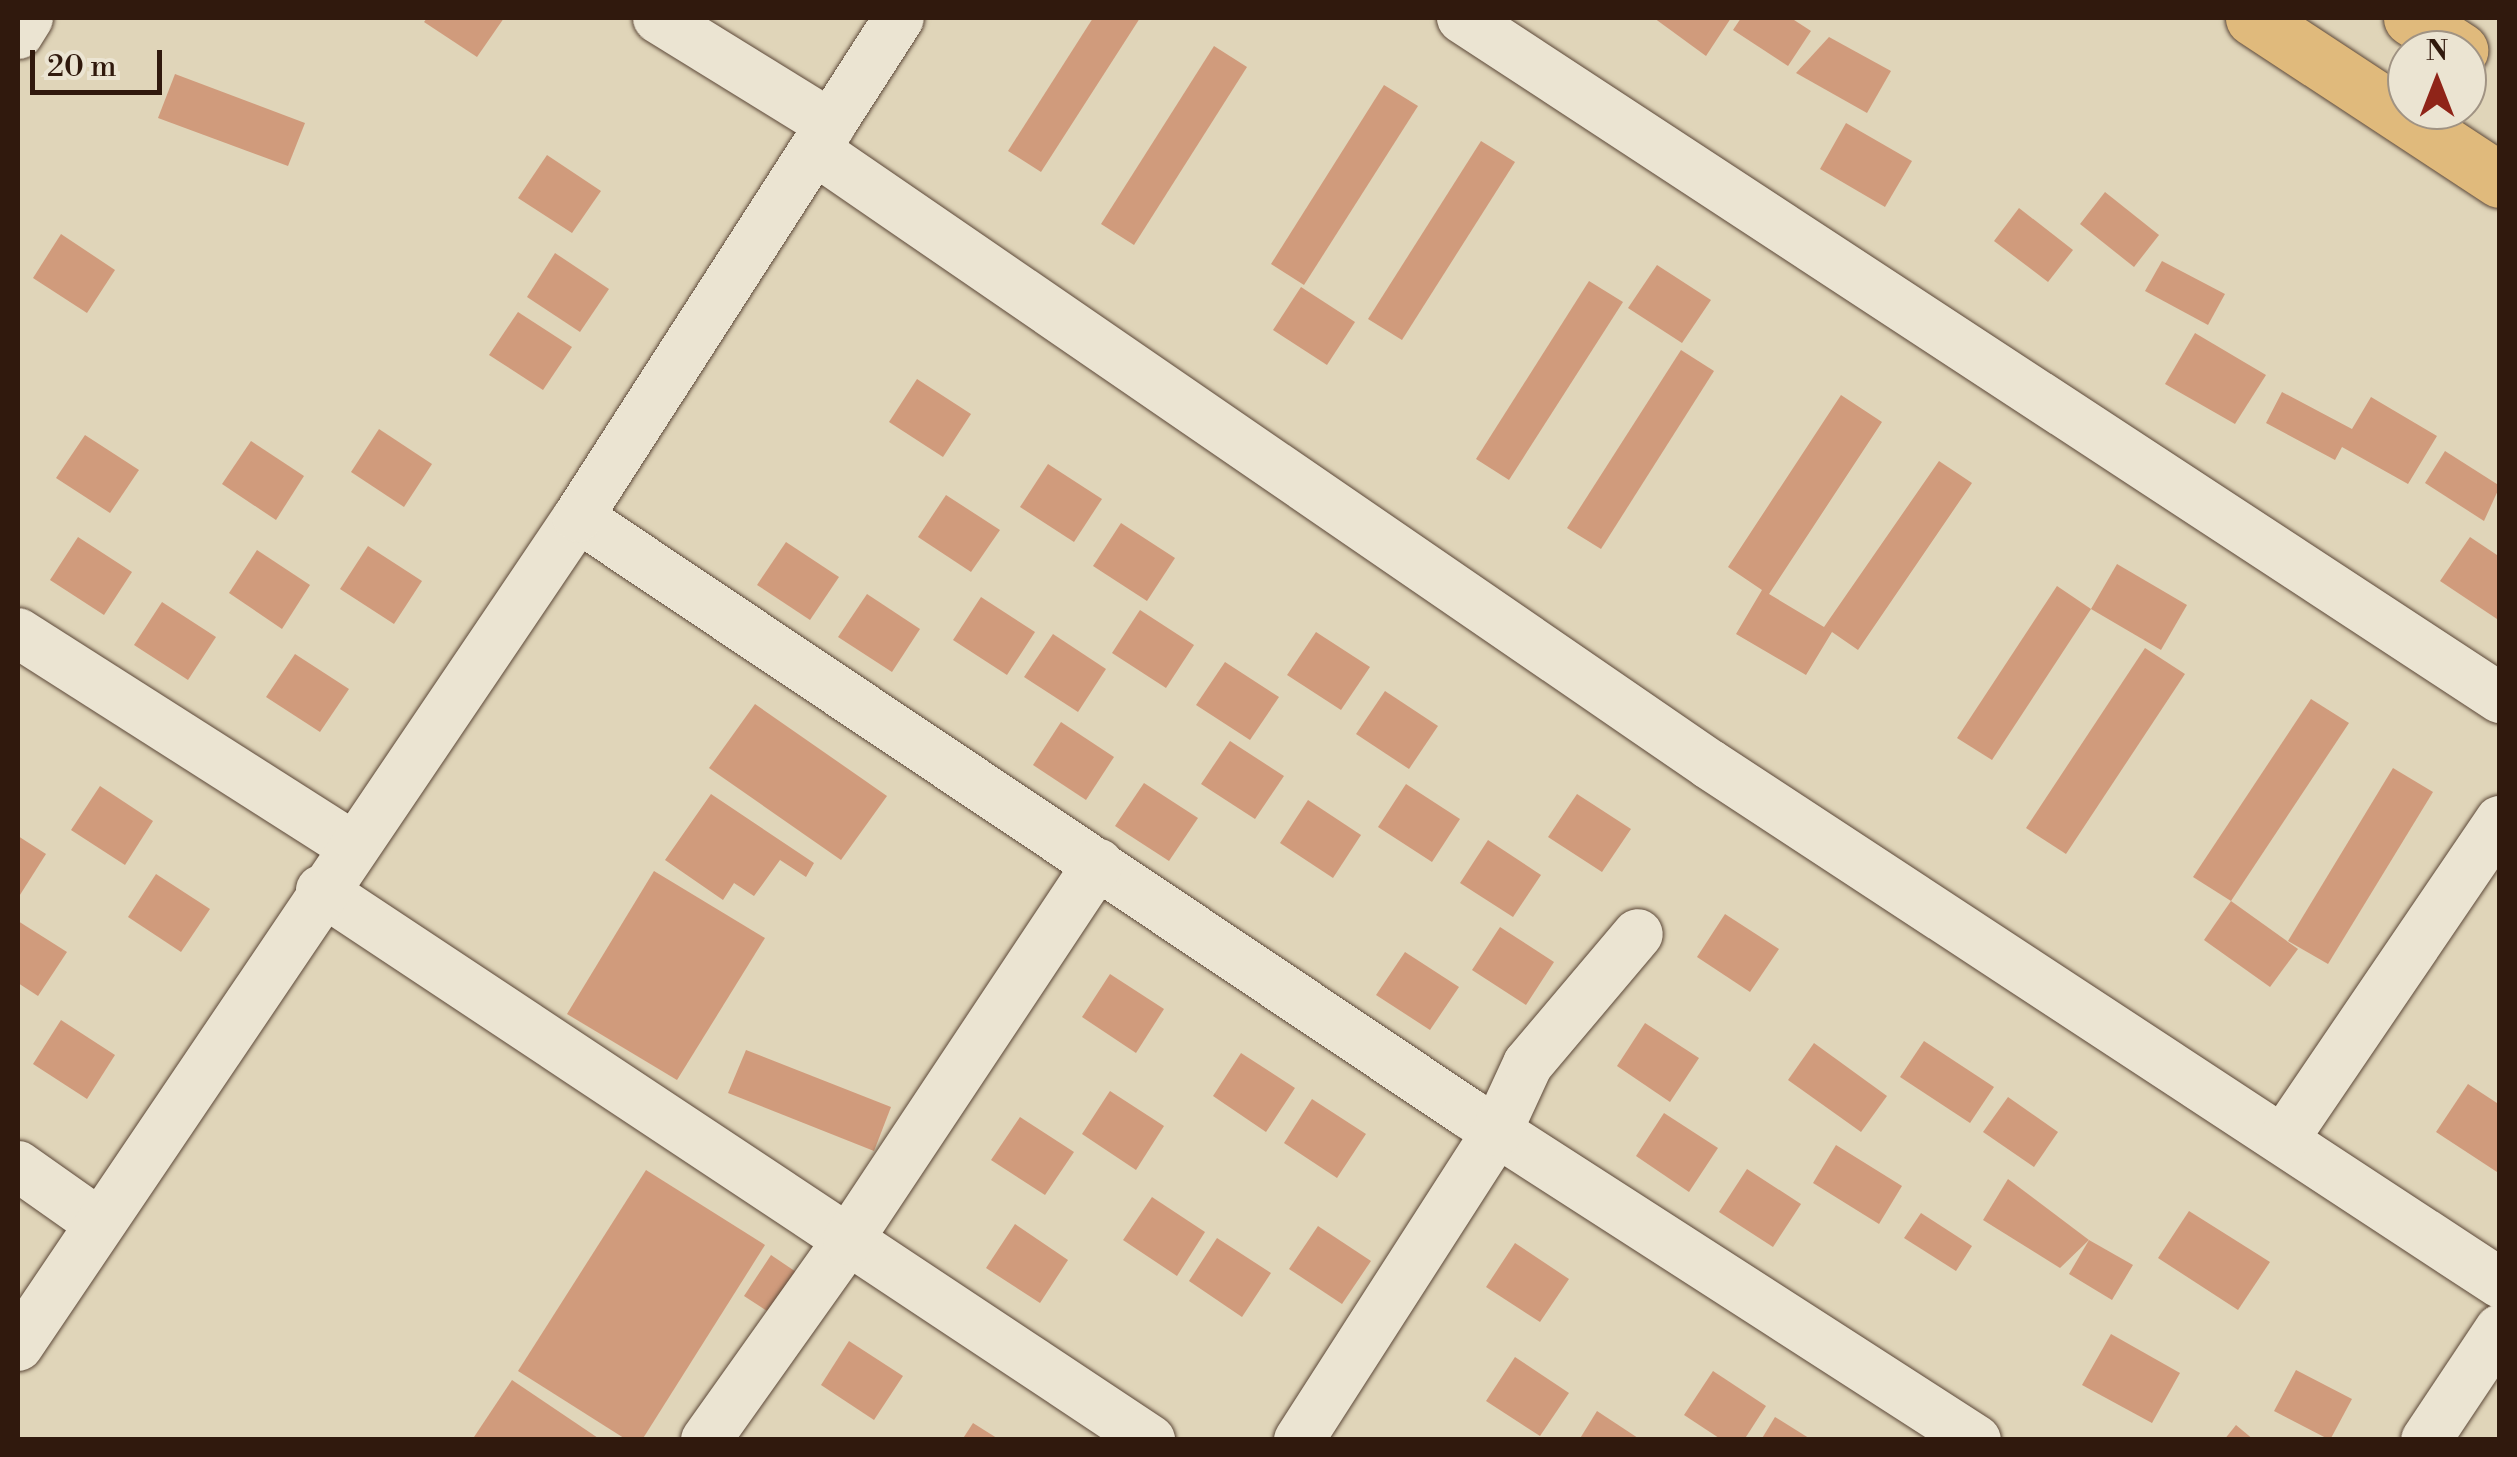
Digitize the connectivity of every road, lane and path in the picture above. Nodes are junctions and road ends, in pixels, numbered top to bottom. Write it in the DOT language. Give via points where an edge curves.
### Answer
graph roads {
  1 [pos="28,18"];
  2 [pos="658,18"];
  3 [pos="899,18"];
  4 [pos="1462,18"];
  5 [pos="2253,18"];
  6 [pos="18,34"];
  7 [pos="823,138"];
  8 [pos="2500,180"];
  9 [pos="578,517"];
  10 [pos="18,633"];
  11 [pos="2500,698"];
  12 [pos="2500,820"];
  13 [pos="350,845"];
  14 [pos="1098,864"];
  15 [pos="320,890"];
  16 [pos="1638,934"];
  17 [pos="1497,1131"];
  18 [pos="2283,1140"];
  19 [pos="18,1166"];
  20 [pos="96,1222"];
  21 [pos="848,1240"];
  22 [pos="2500,1284"];
  23 [pos="2500,1330"];
  24 [pos="18,1346"];
  25 [pos="706,1440"];
  26 [pos="1150,1440"];
  27 [pos="1299,1440"];
  28 [pos="1976,1440"];
  29 [pos="2426,1440"];
  1 -- 6 [label="street"];
  2 -- 7 [label="street"];
  3 -- 7 [label="street"];
  4 -- 11 [label="street"];
  5 -- 8 [label="main road"];
  7 -- 9 [label="street"];
  7 -- 18 [label="street" via="1709,764"];
  9 -- 13 [label="street"];
  9 -- 14 [label="street"];
  10 -- 13 [label="street"];
  12 -- 18 [label="street"];
  13 -- 15 [label="street"];
  14 -- 17 [label="street"];
  14 -- 21 [label="street"];
  15 -- 20 [label="street"];
  15 -- 21 [label="street"];
  16 -- 17 [label="street" via="1528,1064"];
  17 -- 27 [label="street"];
  17 -- 28 [label="street"];
  18 -- 22 [label="street"];
  19 -- 20 [label="street"];
  20 -- 24 [label="street"];
  21 -- 25 [label="street"];
  21 -- 26 [label="street"];
  23 -- 29 [label="street"];
}
